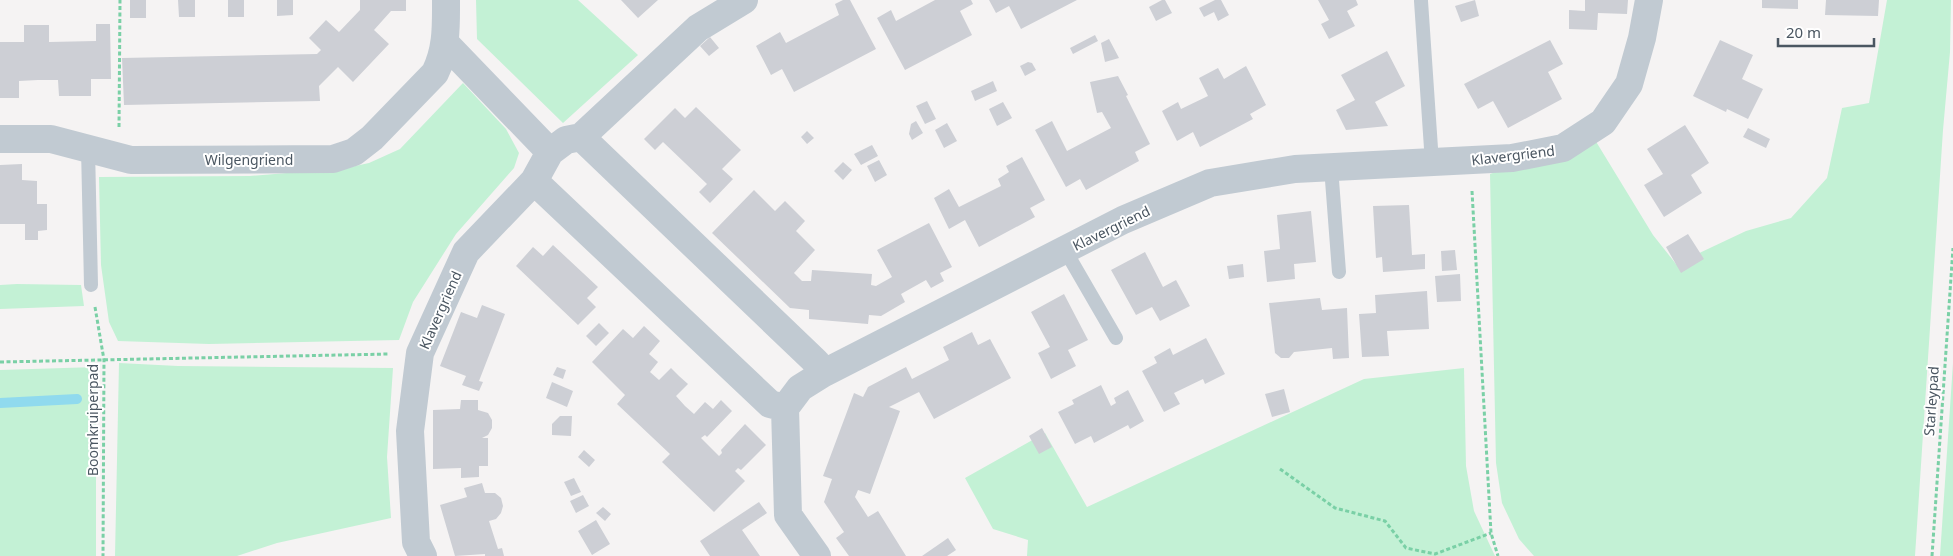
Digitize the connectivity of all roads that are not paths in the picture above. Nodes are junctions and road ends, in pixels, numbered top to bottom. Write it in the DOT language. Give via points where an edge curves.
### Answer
graph roads {
  1 [pos="446,0"];
  2 [pos="744,0"];
  3 [pos="1650,0"];
  4 [pos="1421,1"];
  5 [pos="445,43"];
  6 [pos="581,137"];
  7 [pos="0,138"];
  8 [pos="88,148"];
  9 [pos="550,152"];
  10 [pos="1432,163"];
  11 [pos="1331,168"];
  12 [pos="534,181"];
  13 [pos="1065,250"];
  14 [pos="1339,272"];
  15 [pos="91,285"];
  16 [pos="1116,338"];
  17 [pos="824,373"];
  18 [pos="785,408"];
  19 [pos="423,556"];
  20 [pos="817,556"];
  1 -- 5 [label="street, Wilgengriend"];
  2 -- 6 [label="street, Klavergriend" via="698,28"];
  3 -- 10 [label="street, Klavergriend" via="1629,84 1603,122 1563,148 1512,158"];
  4 -- 10 [label="lane"];
  5 -- 8 [label="street, Wilgengriend" via="435,73 372,138 354,152 333,159 131,160"];
  5 -- 9 [label="street"];
  6 -- 9 [label="street, Klavergriend" via="566,140"];
  6 -- 17 [label="street"];
  7 -- 8 [label="street, Wilgengriend" via="51,139"];
  8 -- 15 [label="lane"];
  9 -- 12 [label="street, Klavergriend"];
  10 -- 11 [label="street, Klavergriend"];
  11 -- 13 [label="street, Klavergriend" via="1295,169 1210,183 1123,220"];
  11 -- 14 [label="lane"];
  12 -- 18 [label="street" via="770,404"];
  12 -- 19 [label="street, Klavergriend" via="466,252 420,354 410,431 416,542"];
  13 -- 16 [label="lane, Klavergriend"];
  13 -- 17 [label="street, Klavergriend"];
  17 -- 18 [label="street, Klavergriend" via="800,388"];
  18 -- 20 [label="street" via="788,515"];
}
